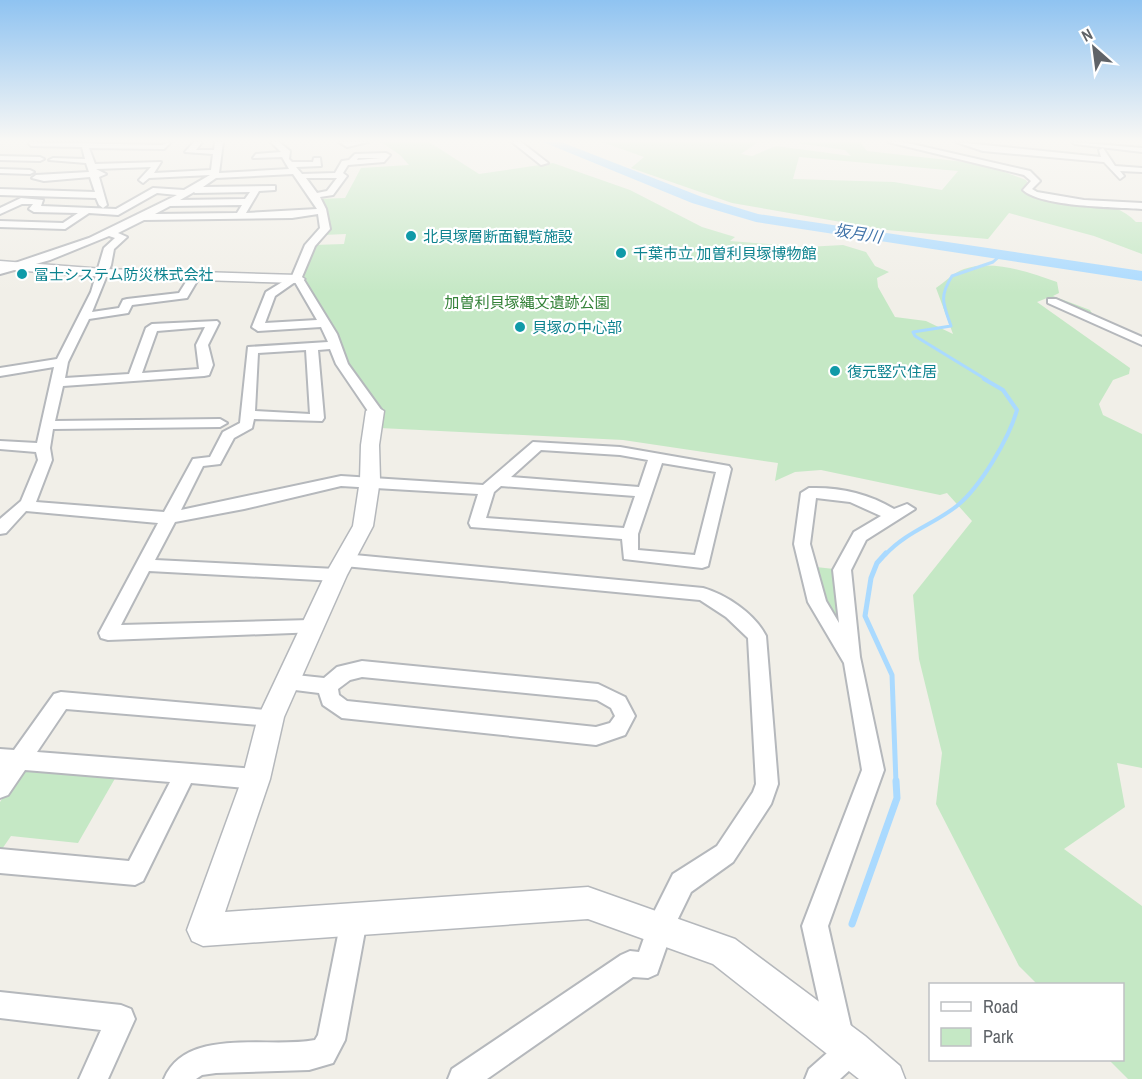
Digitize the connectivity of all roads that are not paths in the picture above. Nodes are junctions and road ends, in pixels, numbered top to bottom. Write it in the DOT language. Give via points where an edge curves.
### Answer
graph roads {
  1 [pos="12,192"];
  2 [pos="152,192"];
  3 [pos="187,192"];
  4 [pos="254,192"];
  5 [pos="311,192"];
  6 [pos="330,192"];
  7 [pos="1032,192"];
  8 [pos="100,195"];
  9 [pos="313,196"];
  10 [pos="249,202"];
  11 [pos="168,203"];
  12 [pos="1142,206"];
  13 [pos="88,210"];
  14 [pos="0,211"];
  15 [pos="322,211"];
  16 [pos="105,212"];
  17 [pos="240,215"];
  18 [pos="143,217"];
  19 [pos="0,224"];
  20 [pos="111,232"];
  21 [pos="0,265"];
  22 [pos="20,267"];
  23 [pos="0,272"];
  24 [pos="104,273"];
  25 [pos="195,276"];
  26 [pos="295,279"];
  27 [pos="1052,301"];
  28 [pos="84,315"];
  29 [pos="324,323"];
  30 [pos="1142,341"];
  31 [pos="335,345"];
  32 [pos="312,346"];
  33 [pos="62,362"];
  34 [pos="0,372"];
  35 [pos="134,377"];
  36 [pos="56,383"];
  37 [pos="375,411"];
  38 [pos="248,415"];
  39 [pos="220,423"];
  40 [pos="47,425"];
  41 [pos="0,445"];
  42 [pos="43,448"];
  43 [pos="656,458"];
  44 [pos="370,480"];
  45 [pos="492,485"];
  46 [pos="645,492"];
  47 [pos="27,506"];
  48 [pos="167,518"];
  49 [pos="0,529"];
  50 [pos="630,534"];
  51 [pos="145,565"];
  52 [pos="340,567"];
  53 [pos="311,627"];
  54 [pos="853,662"];
  55 [pos="286,682"];
  56 [pos="328,686"];
  57 [pos="271,717"];
  58 [pos="10,759"];
  59 [pos="186,772"];
  60 [pos="256,779"];
  61 [pos="0,788"];
  62 [pos="0,861"];
  63 [pos="354,920"];
  64 [pos="660,927"];
  65 [pos="0,1005"];
  66 [pos="847,1045"];
  67 [pos="93,1079"];
  68 [pos="178,1079"];
  69 [pos="462,1079"];
  70 [pos="819,1079"];
  71 [pos="887,1079"];
  1 -- 8 [label="street"];
  2 -- 16 [label="street" via="118,212"];
  3 -- 11 [label="street"];
  4 -- 10 [label="street"];
  5 -- 9 [label="street"];
  6 -- 9 [label="street"];
  7 -- 12 [label="street" via="1084,203"];
  8 -- 16 [label="street"];
  9 -- 15 [label="street"];
  10 -- 11 [label="street"];
  10 -- 17 [label="street"];
  11 -- 18 [label="street"];
  13 -- 14 [label="street" via="34,209 40,202 21,201"];
  13 -- 16 [label="street"];
  13 -- 19 [label="street" via="65,226"];
  15 -- 17 [label="street"];
  15 -- 26 [label="street" via="325,228 310,245"];
  16 -- 20 [label="street"];
  17 -- 18 [label="street"];
  18 -- 20 [label="street"];
  20 -- 22 [label="street"];
  20 -- 24 [label="street" via="122,237 109,248"];
  21 -- 22 [label="street"];
  22 -- 23 [label="street"];
  22 -- 24 [label="street"];
  24 -- 25 [label="street"];
  24 -- 28 [label="street"];
  25 -- 26 [label="street"];
  25 -- 28 [label="street" via="183,296 127,302 124,311"];
  26 -- 29 [label="street"];
  26 -- 29 [label="street" via="270,294 258,327"];
  27 -- 30 [label="street"];
  28 -- 33 [label="street"];
  29 -- 31 [label="street"];
  31 -- 32 [label="street"];
  31 -- 37 [label="street" via="342,364"];
  32 -- 38 [label="street" via="252,350"];
  32 -- 38 [label="street" via="317,418"];
  33 -- 34 [label="street"];
  33 -- 36 [label="street"];
  35 -- 35 [label="street" via="204,372 207,365 202,345 213,323 152,328"];
  35 -- 36 [label="street"];
  36 -- 40 [label="street"];
  37 -- 44 [label="street"];
  38 -- 48 [label="street" via="247,425 228,435 215,461 198,462"];
  39 -- 40 [label="street"];
  40 -- 42 [label="street"];
  41 -- 42 [label="street"];
  42 -- 47 [label="street" via="45,460"];
  43 -- 45 [label="street" via="620,451 538,445"];
  43 -- 46 [label="street"];
  43 -- 50 [label="street" via="724,469 702,562 630,555"];
  44 -- 45 [label="street"];
  44 -- 48 [label="street" via="340,481"];
  44 -- 52 [label="street" via="363,526"];
  45 -- 46 [label="street"];
  45 -- 50 [label="street" via="477,523"];
  46 -- 50 [label="street"];
  47 -- 48 [label="street"];
  47 -- 49 [label="street" via="22,506"];
  48 -- 51 [label="street"];
  51 -- 52 [label="street"];
  51 -- 53 [label="street" via="108,633"];
  52 -- 53 [label="street"];
  52 -- 64 [label="street" via="703,594 751,627 757,636 767,784 763,797 725,854 682,883"];
  53 -- 55 [label="street"];
  54 -- 54 [label="street" via="817,602 802,544 809,493 827,492 900,513 860,536 842,570"];
  54 -- 66 [label="street" via="873,770 815,926"];
  55 -- 56 [label="street"];
  55 -- 57 [label="street"];
  56 -- 56 [label="street" via="344,673 362,669 598,692 614,696 623,706 625,717 620,729 609,735 573,734 342,709 330,699"];
  57 -- 58 [label="street" via="61,700"];
  57 -- 60 [label="street"];
  58 -- 59 [label="street"];
  58 -- 61 [label="street"];
  59 -- 60 [label="street"];
  59 -- 62 [label="street" via="135,873"];
  60 -- 63 [label="street" via="203,930"];
  63 -- 64 [label="street" via="588,903"];
  63 -- 68 [label="street" via="331,1040 323,1053 307,1058 210,1059 191,1065"];
  64 -- 66 [label="street" via="723,951"];
  64 -- 69 [label="street" via="648,965 630,964"];
  65 -- 67 [label="street" via="121,1019"];
  66 -- 70 [label="street"];
  66 -- 71 [label="street"];
}
